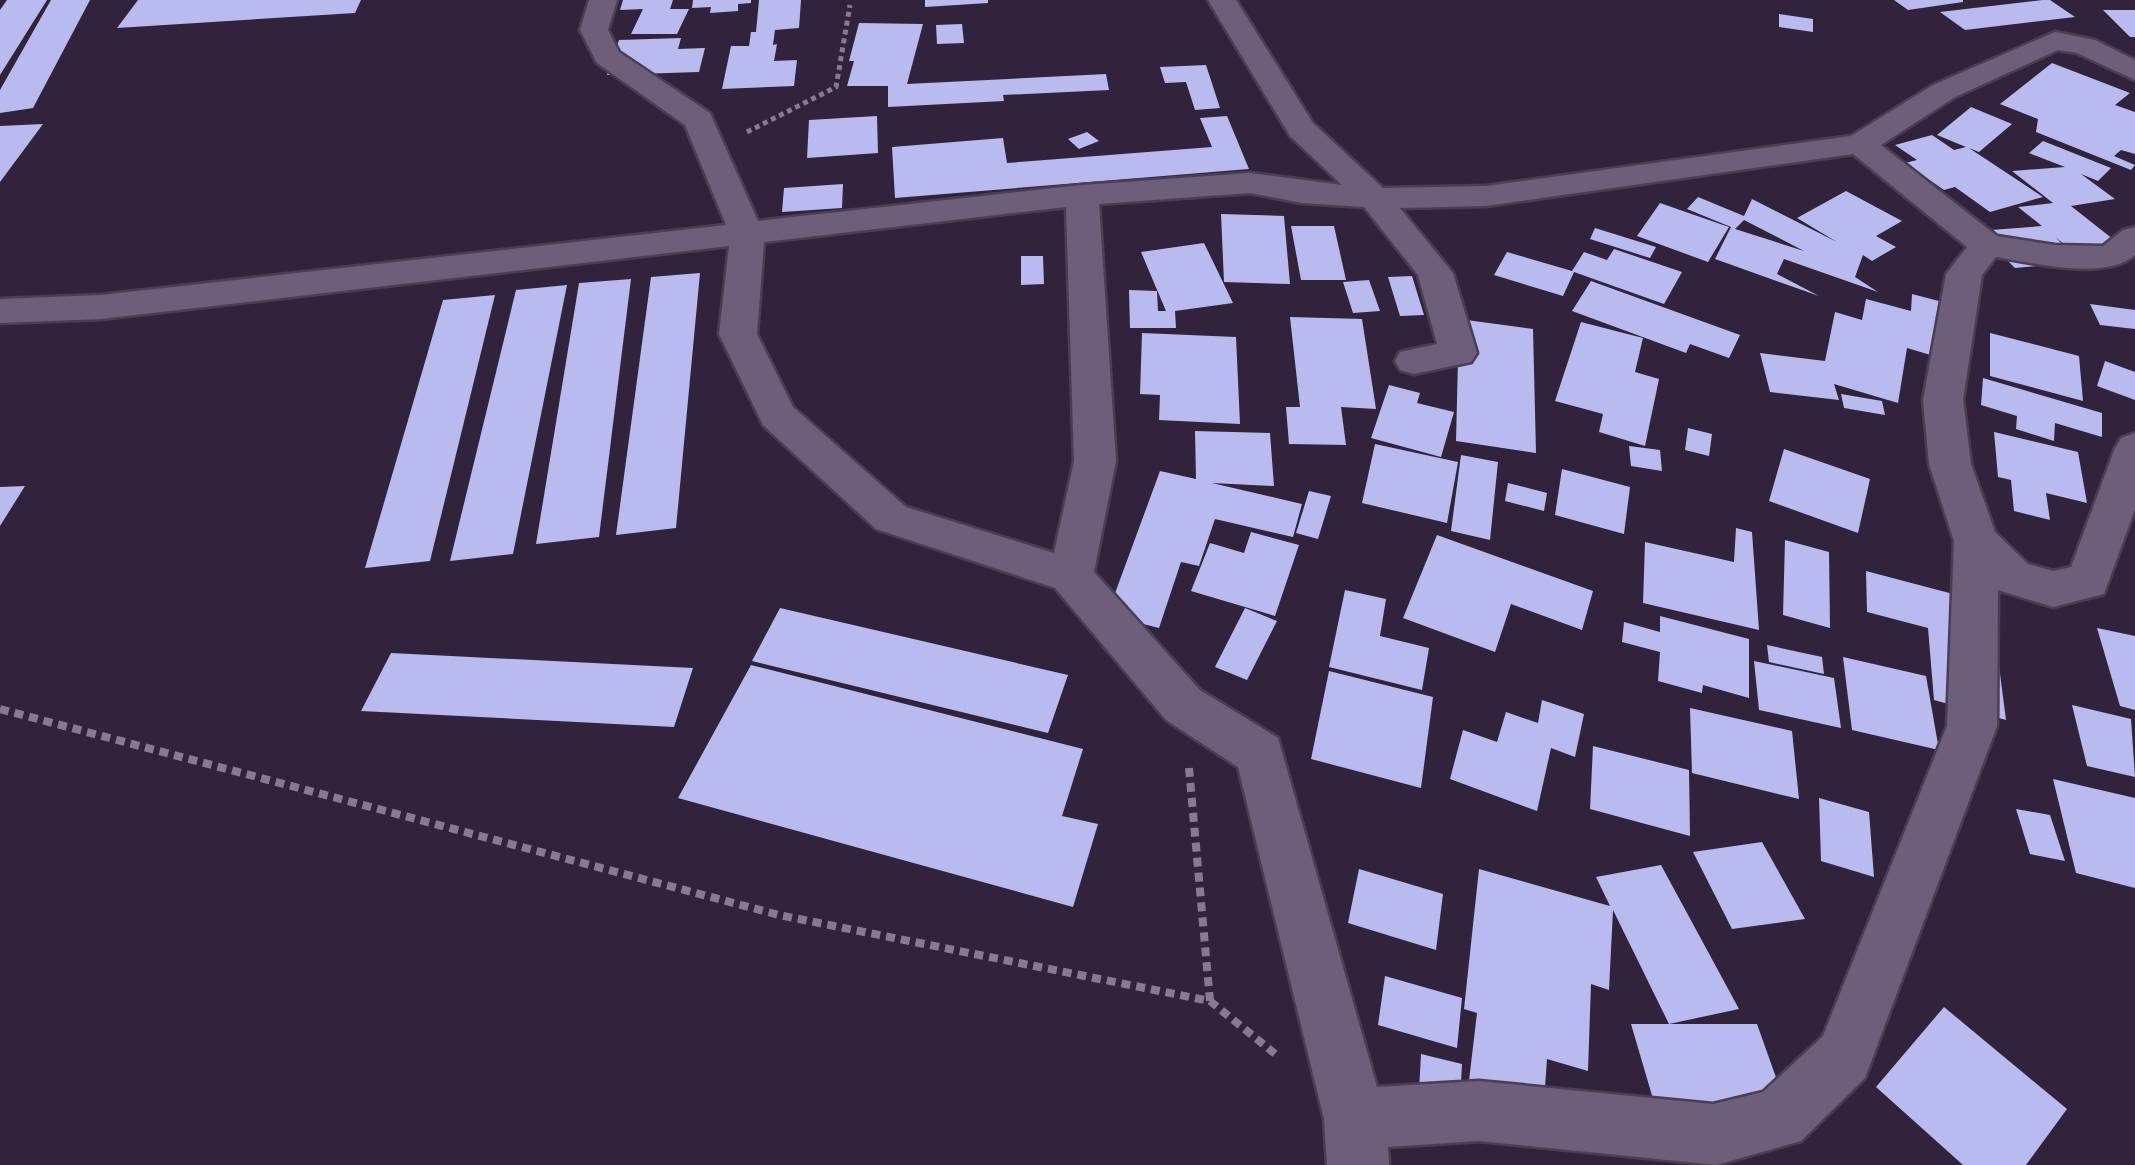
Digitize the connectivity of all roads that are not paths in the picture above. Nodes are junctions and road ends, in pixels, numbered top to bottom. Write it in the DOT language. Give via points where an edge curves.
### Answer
graph roads {
  1 [pos="603,0"];
  2 [pos="1222,0"];
  3 [pos="2135,71"];
  4 [pos="1860,144"];
  5 [pos="1082,195"];
  6 [pos="1374,196"];
  7 [pos="747,235"];
  8 [pos="2135,237"];
  9 [pos="1987,246"];
  10 [pos="0,310"];
  11 [pos="1414,361"];
  12 [pos="2135,448"];
  13 [pos="1976,541"];
  14 [pos="1071,576"];
  15 [pos="1357,1142"];
  1 -- 7 [label="street" via="594,30 607,58 699,120"];
  2 -- 6 [label="street" via="1300,128"];
  3 -- 4 [label="street" via="2085,46 2054,41 1944,90"];
  4 -- 6 [label="street" via="1486,196"];
  4 -- 9 [label="street"];
  5 -- 6 [label="street" via="1250,184"];
  5 -- 7 [label="street"];
  5 -- 14 [label="street" via="1095,461"];
  6 -- 11 [label="street" via="1435,273 1458,353"];
  7 -- 10 [label="street" via="101,306"];
  7 -- 14 [label="street" via="738,334 777,415 891,518"];
  8 -- 9 [label="street" via="2112,257"];
  9 -- 13 [label="street" via="1964,274 1942,400 1950,464"];
  12 -- 13 [label="street" via="2088,581 2054,590 2014,576"];
  13 -- 15 [label="street" via="1972,726 1844,1057 1778,1119 1714,1135 1479,1111"];
  14 -- 15 [label="street" via="1183,705 1260,754"];
}
